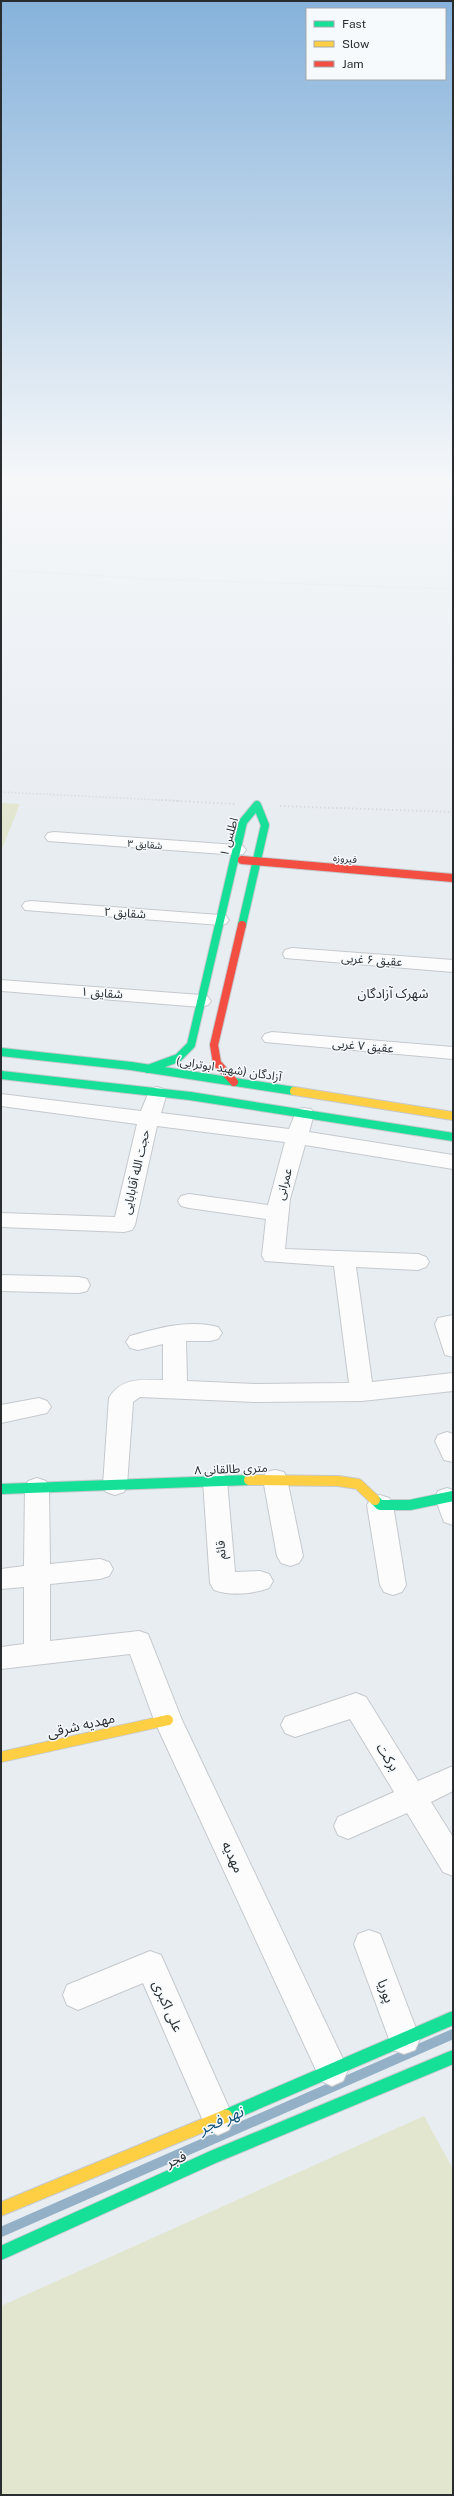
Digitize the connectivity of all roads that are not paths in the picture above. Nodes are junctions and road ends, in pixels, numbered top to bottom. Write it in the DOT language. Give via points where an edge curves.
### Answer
graph roads {
  1 [pos="54,837"];
  2 [pos="236,855"];
  3 [pos="256,861"];
  4 [pos="453,878"];
  5 [pos="31,906"];
  6 [pos="220,920"];
  7 [pos="292,954"];
  8 [pos="453,966"];
  9 [pos="2,985"];
  10 [pos="201,1001"];
  11 [pos="272,1038"];
  12 [pos="1,1052"];
  13 [pos="453,1053"];
  14 [pos="148,1069"];
  15 [pos="1,1075"];
  16 [pos="234,1082"];
  17 [pos="157,1092"];
  18 [pos="1,1100"];
  19 [pos="304,1114"];
  20 [pos="453,1116"];
  21 [pos="148,1118"];
  22 [pos="297,1137"];
  23 [pos="453,1137"];
  24 [pos="453,1162"];
  25 [pos="189,1201"];
  26 [pos="277,1213"];
  27 [pos="1,1220"];
  28 [pos="344,1260"];
  29 [pos="418,1262"];
  30 [pos="1,1283"];
  31 [pos="79,1285"];
  32 [pos="453,1323"];
  33 [pos="174,1333"];
  34 [pos="210,1333"];
  35 [pos="138,1342"];
  36 [pos="453,1349"];
  37 [pos="453,1382"];
  38 [pos="175,1388"];
  39 [pos="362,1392"];
  40 [pos="39,1407"];
  41 [pos="1,1414"];
  42 [pos="275,1480"];
  43 [pos="215,1482"];
  44 [pos="115,1485"];
  45 [pos="37,1488"];
  46 [pos="1,1489"];
  47 [pos="451,1503"];
  48 [pos="380,1505"];
  49 [pos="290,1556"];
  50 [pos="100,1569"];
  51 [pos="37,1576"];
  52 [pos="1,1579"];
  53 [pos="260,1581"];
  54 [pos="393,1585"];
  55 [pos="37,1652"];
  56 [pos="1,1658"];
  57 [pos="168,1720"];
  58 [pos="295,1725"];
  59 [pos="1,1757"];
  60 [pos="453,1778"];
  61 [pos="412,1796"];
  62 [pos="348,1826"];
  63 [pos="453,1863"];
  64 [pos="369,1944"];
  65 [pos="78,1995"];
  66 [pos="453,2018"];
  67 [pos="404,2039"];
  68 [pos="453,2057"];
  69 [pos="332,2070"];
  70 [pos="218,2119"];
  71 [pos="1,2209"];
  72 [pos="1,2253"];
  1 -- 2 [label="street, شقایق ۳"];
  2 -- 3 [label="street, فیروزه"];
  2 -- 3 [label="street, اطلس ۱" via="243,822 257,805 265,825"];
  2 -- 6 [label="street, اطلس ۱"];
  3 -- 4 [label="street, فیروزه"];
  3 -- 16 [label="street" via="214,1045 216,1063"];
  5 -- 6 [label="street, شقایق ۲"];
  6 -- 10 [label="street, اطلس ۱"];
  7 -- 8 [label="street, عقیق ۶ غربی"];
  9 -- 10 [label="street, شقایق ۱"];
  10 -- 14 [label="street, اطلس ۱" via="191,1045 178,1058"];
  11 -- 13 [label="street, عقیق ۷ غربی"];
  12 -- 14 [label="street, آزادگان (شهید ابوترابی)"];
  14 -- 16 [label="street, آزادگان (شهید ابوترابی)"];
  15 -- 17 [label="street"];
  16 -- 20 [label="street, آزادگان (شهید ابوترابی)"];
  17 -- 19 [label="street"];
  17 -- 21 [label="street, حجت الله آقابابایی"];
  18 -- 21 [label="street"];
  19 -- 22 [label="street, عمرانی"];
  19 -- 23 [label="street"];
  21 -- 22 [label="street"];
  21 -- 27 [label="street, حجت الله آقابابایی" via="124,1225"];
  22 -- 24 [label="street"];
  22 -- 26 [label="street, عمرانی"];
  25 -- 26 [label="street"];
  26 -- 28 [label="street, عمرانی" via="273,1256"];
  28 -- 29 [label="street"];
  28 -- 39 [label="street"];
  30 -- 31 [label="street"];
  32 -- 36 [label="street" via="446,1324"];
  33 -- 34 [label="street"];
  33 -- 35 [label="street"];
  33 -- 38 [label="street"];
  37 -- 39 [label="street"];
  38 -- 39 [label="street" via="255,1393"];
  38 -- 44 [label="street" via="135,1388 121,1398"];
  40 -- 41 [label="street"];
  42 -- 43 [label="street, ۸ متری طالقانی"];
  42 -- 48 [label="street, ۸ متری طالقانی" via="338,1481 358,1484"];
  42 -- 49 [label="street"];
  43 -- 44 [label="street, ۸ متری طالقانی"];
  43 -- 53 [label="street, قائم" via="223,1583"];
  44 -- 45 [label="street, ۸ متری طالقانی"];
  45 -- 46 [label="street, ۸ متری طالقانی"];
  45 -- 51 [label="street"];
  47 -- 48 [label="street"];
  48 -- 54 [label="street"];
  50 -- 51 [label="street"];
  51 -- 52 [label="street"];
  51 -- 55 [label="street"];
  55 -- 56 [label="street"];
  55 -- 57 [label="street, مهدیه" via="139,1642"];
  57 -- 59 [label="street, مهدیه شرقی"];
  57 -- 69 [label="street, مهدیه"];
  58 -- 61 [label="street, برکت" via="356,1705"];
  60 -- 61 [label="street"];
  61 -- 62 [label="street"];
  61 -- 63 [label="street, برکت"];
  64 -- 67 [label="street, پوریا"];
  65 -- 70 [label="street, علی اکبری" via="150,1965"];
  66 -- 67 [label="street, فجر"];
  67 -- 69 [label="street, فجر"];
  68 -- 72 [label="street, فجر" via="213,2157"];
  69 -- 70 [label="street, فجر"];
  70 -- 71 [label="street, فجر"];
}
